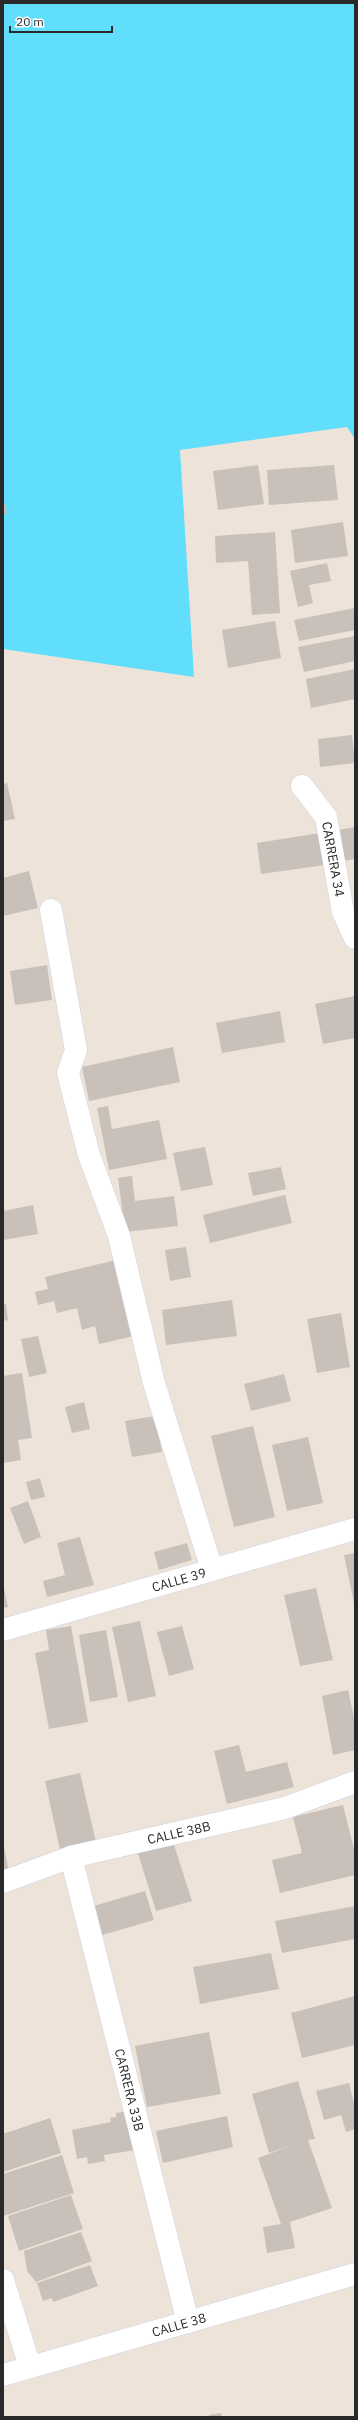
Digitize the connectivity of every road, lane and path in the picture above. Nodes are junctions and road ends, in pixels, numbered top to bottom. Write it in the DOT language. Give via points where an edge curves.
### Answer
graph roads {
  1 [pos="302,786"];
  2 [pos="51,910"];
  3 [pos="355,938"];
  4 [pos="355,1529"];
  5 [pos="212,1570"];
  6 [pos="3,1630"];
  7 [pos="354,1787"];
  8 [pos="71,1858"];
  9 [pos="3,1882"];
  10 [pos="355,2274"];
  11 [pos="3,2280"];
  12 [pos="188,2322"];
  13 [pos="30,2367"];
  14 [pos="3,2375"];
  1 -- 3 [label="street, CARRERA 34" via="326,817 343,912"];
  2 -- 5 [label="street" via="76,1050 68,1073 89,1155 119,1236 154,1383"];
  4 -- 5 [label="street, CALLE 39"];
  5 -- 6 [label="street, CALLE 39"];
  7 -- 8 [label="street, CALLE 38B" via="285,1808"];
  8 -- 9 [label="street, CALLE 38B"];
  8 -- 12 [label="street, CARRERA 33B"];
  10 -- 12 [label="street, CALLE 38"];
  11 -- 13 [label="street"];
  12 -- 13 [label="street, CALLE 38"];
  13 -- 14 [label="street, CALLE 38"];
}
